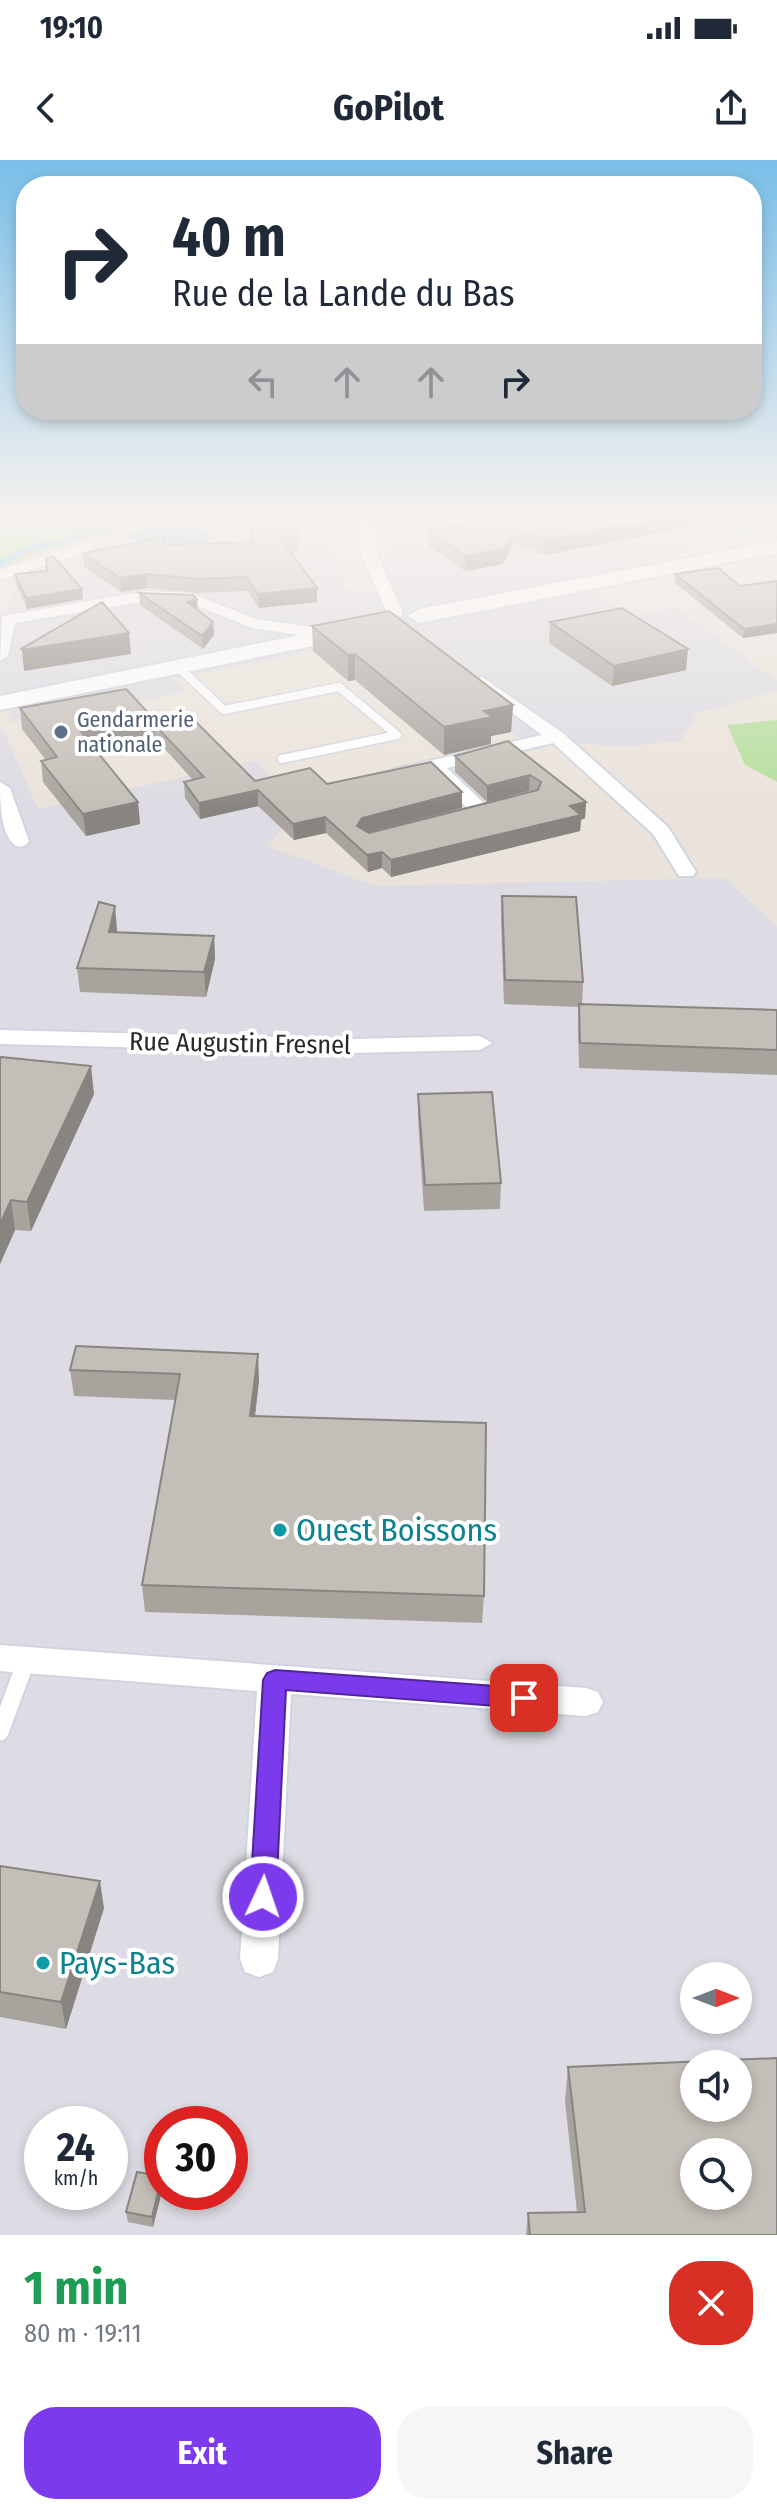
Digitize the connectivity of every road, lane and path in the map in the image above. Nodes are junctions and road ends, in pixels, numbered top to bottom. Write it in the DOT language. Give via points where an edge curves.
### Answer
graph roads {
  1 [pos="7,616"];
  2 [pos="27,616"];
  3 [pos="235,616"];
  4 [pos="404,616"];
  5 [pos="448,616"];
  6 [pos="451,616"];
  7 [pos="8,619"];
  8 [pos="409,624"];
  9 [pos="332,635"];
  10 [pos="0,656"];
  11 [pos="176,665"];
  12 [pos="472,675"];
  13 [pos="97,682"];
  14 [pos="0,696"];
  15 [pos="0,703"];
  16 [pos="557,737"];
  17 [pos="282,759"];
  18 [pos="433,766"];
  19 [pos="388,776"];
  20 [pos="0,788"];
  21 [pos="454,819"];
  22 [pos="19,841"];
  23 [pos="686,872"];
  24 [pos="0,1037"];
  25 [pos="480,1043"];
  26 [pos="13,1660"];
  27 [pos="275,1680"];
  28 [pos="586,1702"];
  29 [pos="0,1732"];
  30 [pos="259,1959"];
  1 -- 7 [label="street"];
  2 -- 7 [label="street"];
  3 -- 9 [label="street"];
  4 -- 8 [label="street"];
  5 -- 8 [label="main road"];
  6 -- 8 [label="main road"];
  7 -- 10 [label="street"];
  8 -- 9 [label="main road"];
  9 -- 11 [label="main road"];
  11 -- 13 [label="main road"];
  11 -- 17 [label="lane" via="224,710 339,687 397,735"];
  12 -- 16 [label="street"];
  13 -- 14 [label="main road"];
  13 -- 15 [label="main road"];
  16 -- 18 [label="street"];
  16 -- 23 [label="street" via="661,831"];
  18 -- 19 [label="street"];
  18 -- 21 [label="street" via="490,810"];
  20 -- 22 [label="street"];
  24 -- 25 [label="street, Rue Augustin Fresnel" via="351,1046"];
  26 -- 27 [label="street"];
  26 -- 29 [label="lane"];
  27 -- 28 [label="street"];
  27 -- 30 [label="street"];
}
